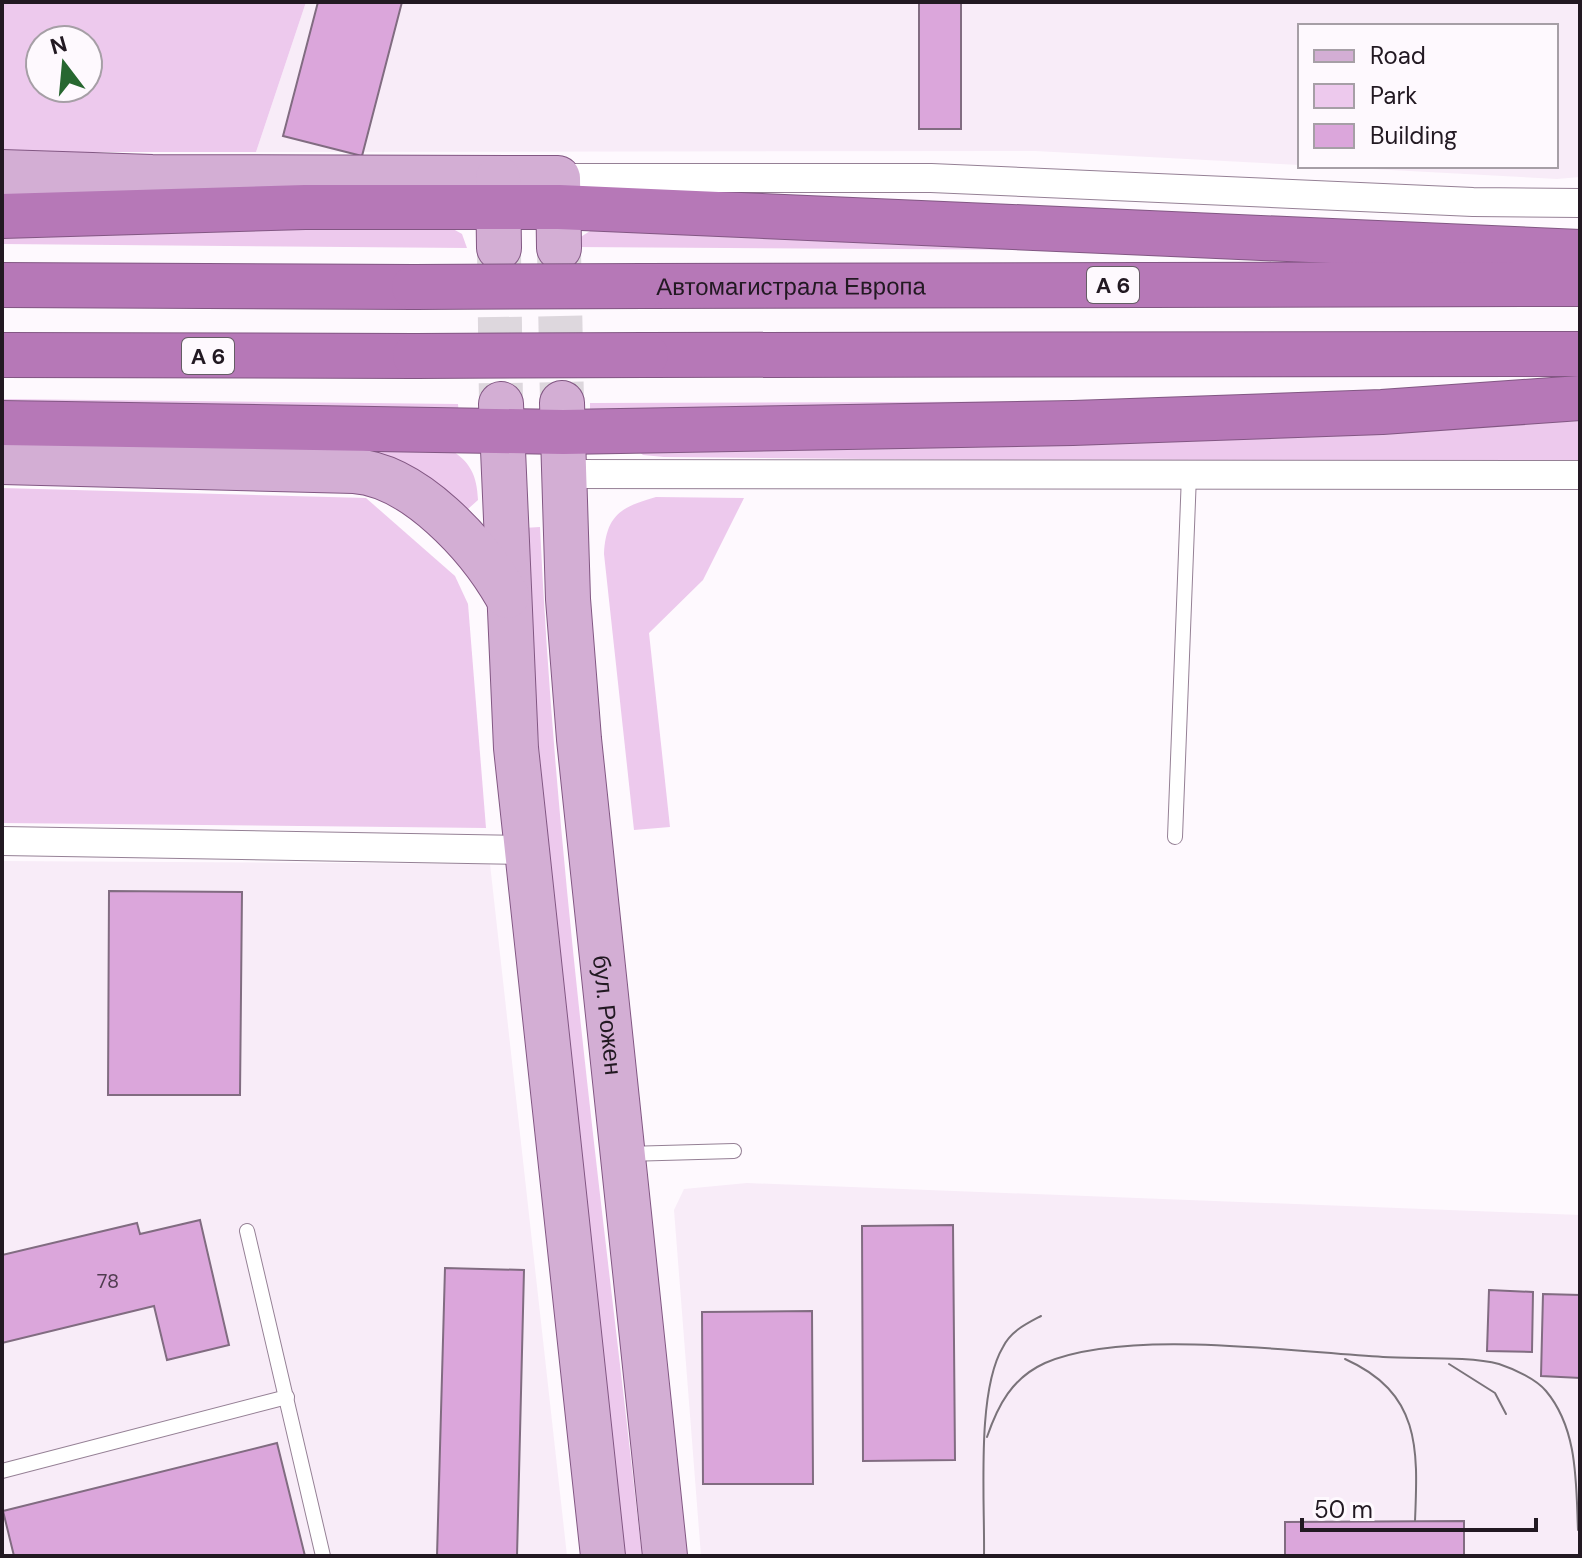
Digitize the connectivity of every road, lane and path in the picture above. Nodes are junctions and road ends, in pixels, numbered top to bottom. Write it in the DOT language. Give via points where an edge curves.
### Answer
graph roads {
  1 [pos="2,172"];
  2 [pos="1580,203"];
  3 [pos="559,211"];
  4 [pos="498,212"];
  5 [pos="2,216"];
  6 [pos="1580,252"];
  7 [pos="1580,284"];
  8 [pos="2,285"];
  9 [pos="1580,354"];
  10 [pos="2,355"];
  11 [pos="1580,398"];
  12 [pos="2,423"];
  13 [pos="501,437"];
  14 [pos="563,437"];
  15 [pos="2,462"];
  16 [pos="1189,475"];
  17 [pos="1580,475"];
  18 [pos="507,596"];
  19 [pos="1175,837"];
  20 [pos="2,841"];
  21 [pos="527,850"];
  22 [pos="734,1151"];
  23 [pos="621,1154"];
  24 [pos="247,1231"];
  25 [pos="287,1397"];
  26 [pos="2,1471"];
  27 [pos="323,1556"];
  28 [pos="603,1556"];
  29 [pos="665,1556"];
  1 -- 4 [label="main road" via="152,177"];
  2 -- 3 [label="street" via="931,178"];
  3 -- 4 [label="highway"];
  3 -- 6 [label="highway"];
  4 -- 5 [label="highway" via="305,207"];
  7 -- 8 [label="highway, Автомагистрала Европа / A 6, bridge"];
  9 -- 10 [label="highway, A 6, bridge"];
  11 -- 14 [label="highway" via="1382,412"];
  12 -- 13 [label="highway"];
  13 -- 14 [label="highway"];
  13 -- 18 [label="main road"];
  14 -- 16 [label="street"];
  14 -- 23 [label="main road, бул. Рожен" via="579,739"];
  15 -- 18 [label="main road" via="382,475 413,492 478,552"];
  16 -- 17 [label="street"];
  16 -- 19 [label="lane"];
  18 -- 21 [label="main road"];
  20 -- 21 [label="street"];
  21 -- 28 [label="main road"];
  22 -- 23 [label="lane"];
  23 -- 29 [label="main road, бул. Рожен"];
  24 -- 25 [label="lane"];
  25 -- 26 [label="lane"];
  25 -- 27 [label="lane"];
}
